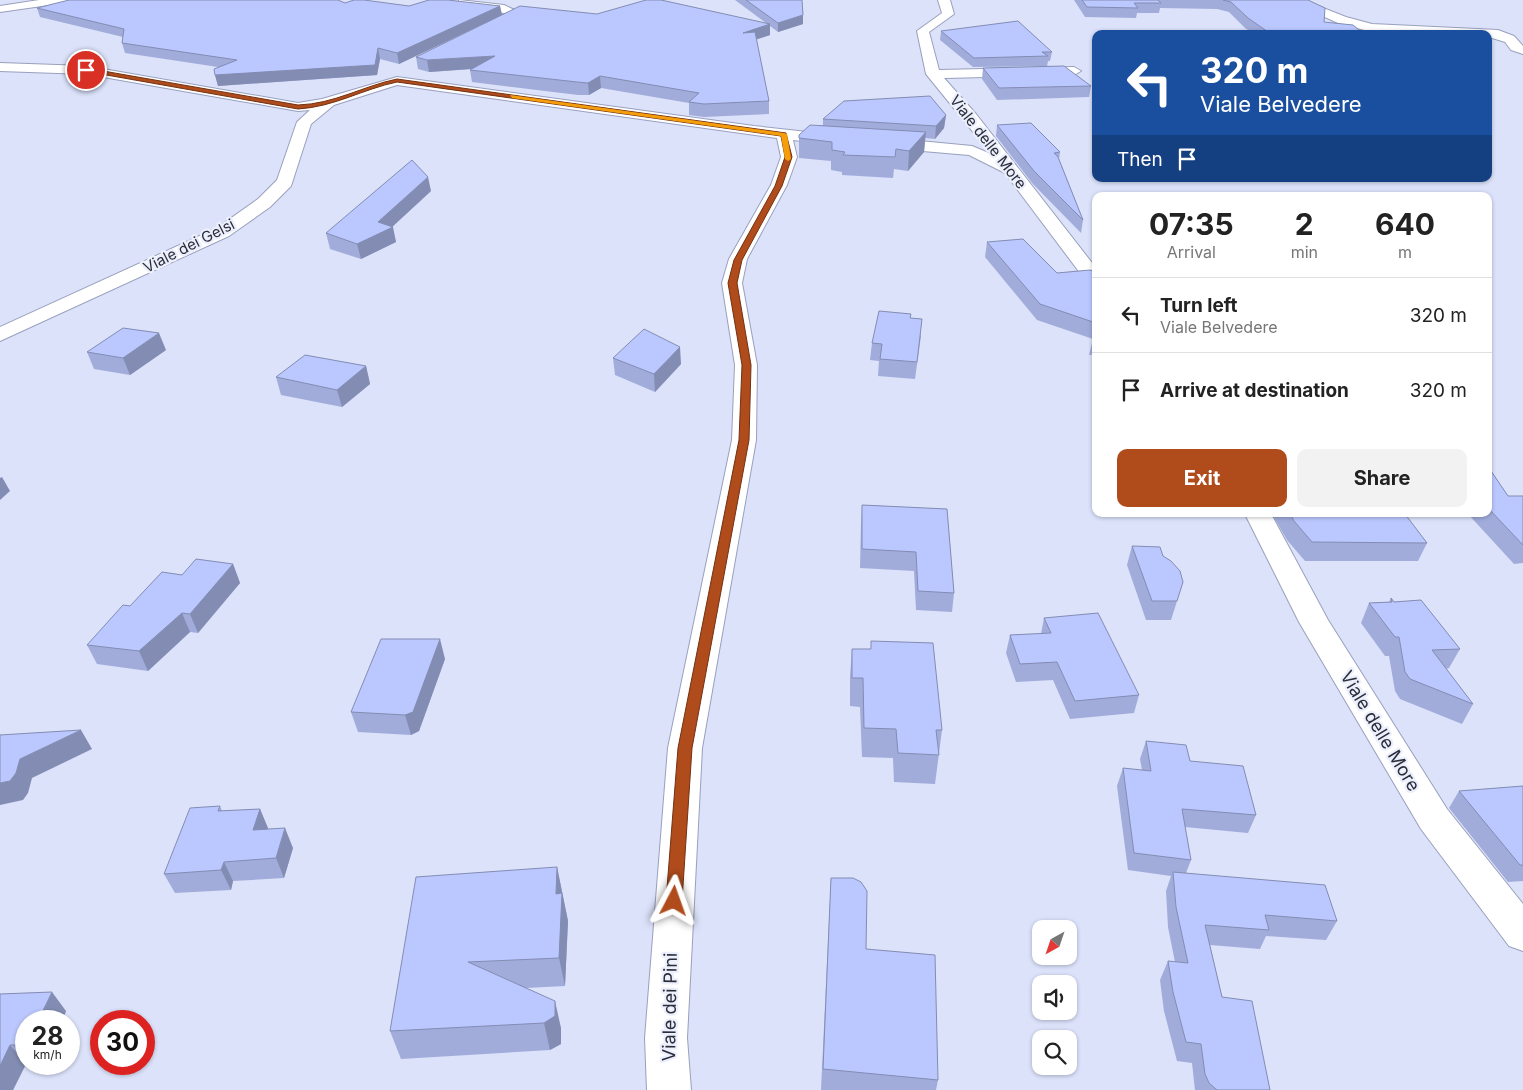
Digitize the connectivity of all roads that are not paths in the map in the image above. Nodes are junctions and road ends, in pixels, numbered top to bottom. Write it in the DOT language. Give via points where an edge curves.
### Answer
graph roads {
  1 [pos="23,0"];
  2 [pos="944,0"];
  3 [pos="1293,0"];
  4 [pos="58,1"];
  5 [pos="454,1"];
  6 [pos="0,9"];
  7 [pos="1414,30"];
  8 [pos="476,34"];
  9 [pos="1492,34"];
  10 [pos="1523,50"];
  11 [pos="0,67"];
  12 [pos="408,67"];
  13 [pos="1074,71"];
  14 [pos="932,74"];
  15 [pos="388,82"];
  16 [pos="328,103"];
  17 [pos="784,134"];
  18 [pos="847,140"];
  19 [pos="874,142"];
  20 [pos="1010,168"];
  21 [pos="1092,276"];
  22 [pos="0,335"];
  23 [pos="1260,517"];
  24 [pos="1523,934"];
  25 [pos="669,1090"];
  1 -- 4 [label="street"];
  2 -- 14 [label="street" via="948,14 924,31"];
  3 -- 7 [label="street" via="1358,25"];
  4 -- 6 [label="street"];
  5 -- 8 [label="street" via="504,8 517,14"];
  9 -- 10 [label="street" via="1510,39 1515,47"];
  11 -- 16 [label="street" via="86,70 298,107"];
  12 -- 15 [label="street" via="391,76"];
  13 -- 14 [label="street"];
  14 -- 20 [label="street, Viale delle More" via="971,117"];
  15 -- 16 [label="street"];
  15 -- 17 [label="street" via="397,80"];
  16 -- 22 [label="street, Viale dei Gelsi" via="304,122 285,182 264,203 223,232"];
  17 -- 18 [label="street"];
  17 -- 25 [label="street, Viale dei Pini" via="789,157 778,186 738,260 732,283 746,365 744,440 685,748 666,1038"];
  19 -- 20 [label="street" via="972,151"];
  20 -- 21 [label="street, Viale delle More"];
  23 -- 24 [label="street, Viale delle More" via="1314,622 1434,820"];
}
